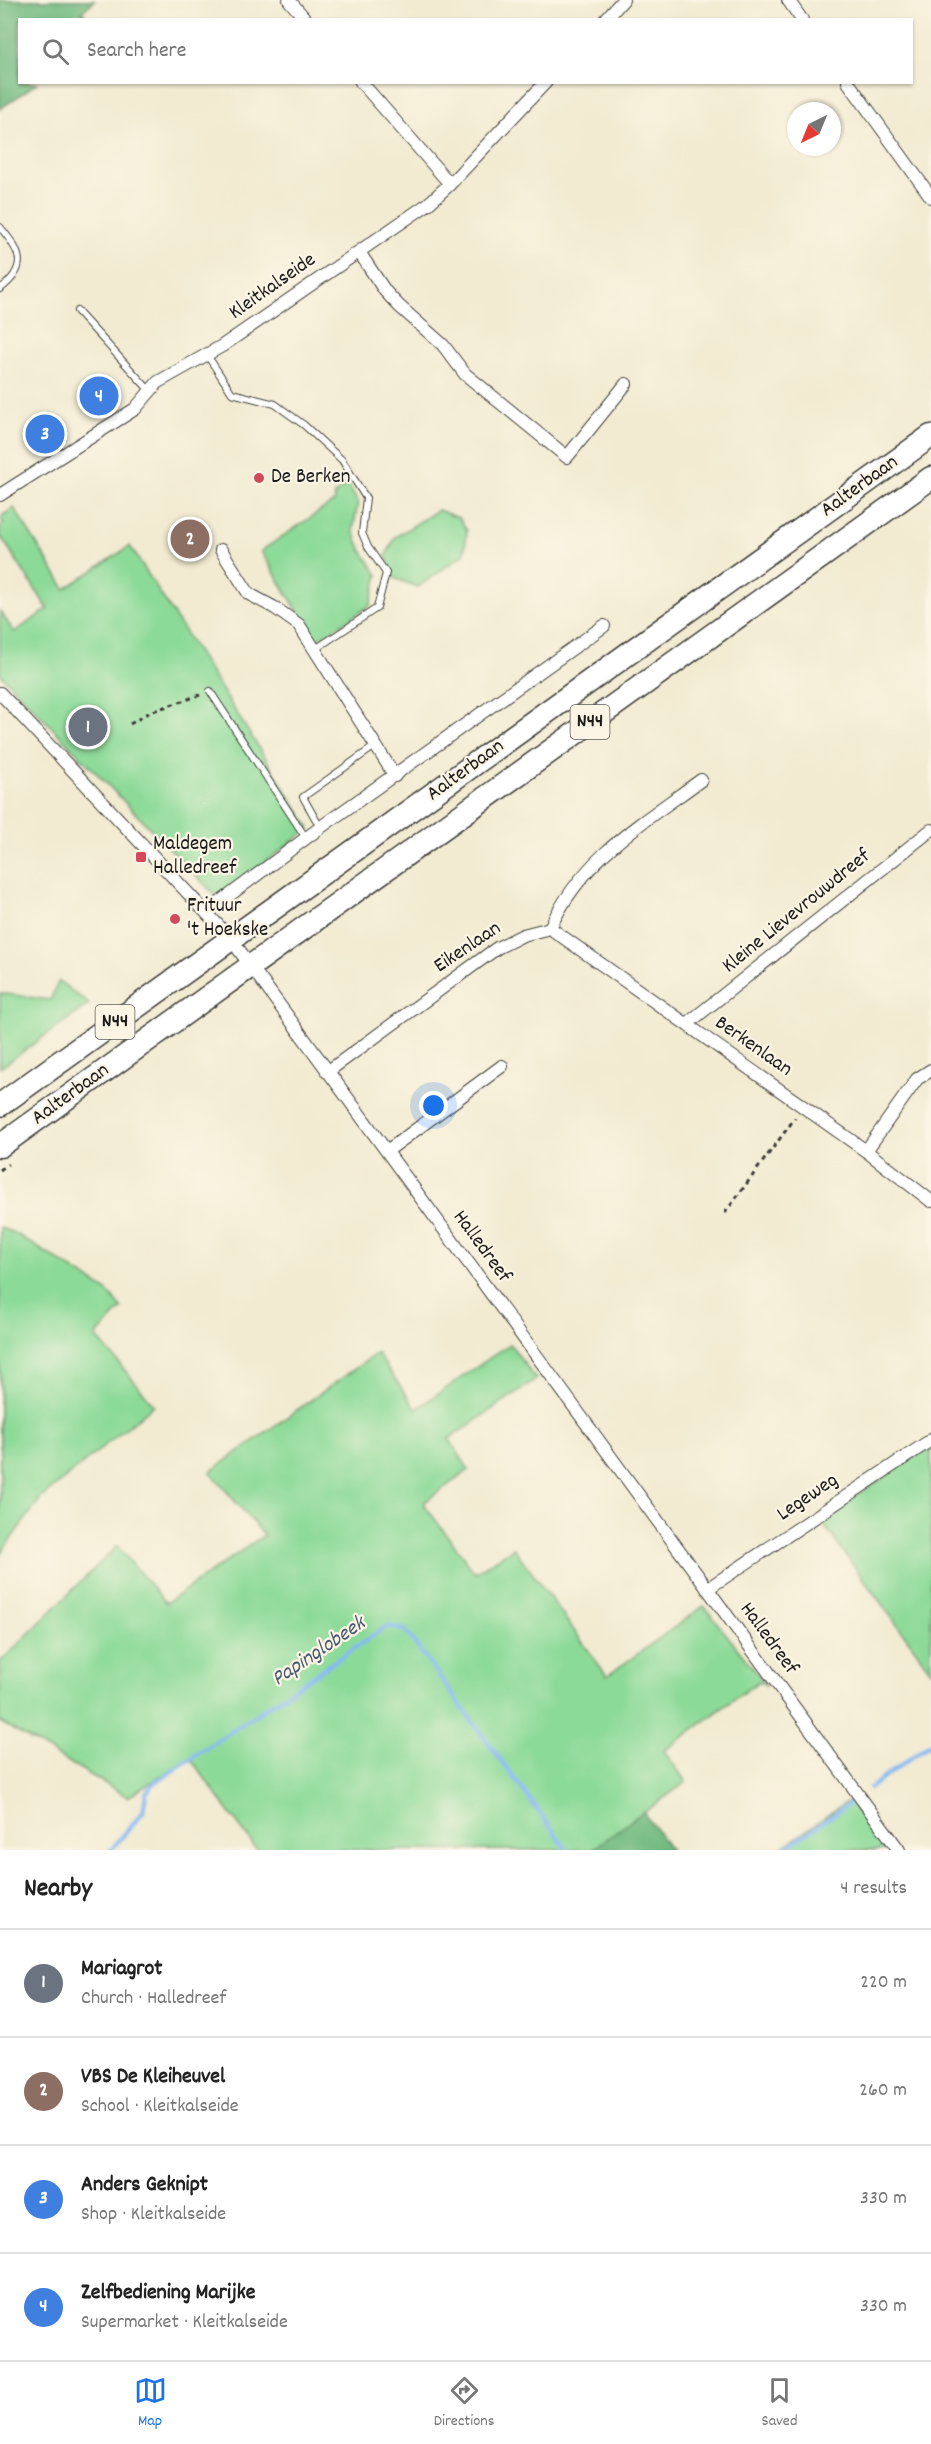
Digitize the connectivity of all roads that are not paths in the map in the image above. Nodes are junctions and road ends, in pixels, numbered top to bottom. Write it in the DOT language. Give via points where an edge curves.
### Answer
graph roads {
  1 [pos="289,0"];
  2 [pos="623,0"];
  3 [pos="788,0"];
  4 [pos="304,18"];
  5 [pos="607,18"];
  6 [pos="801,18"];
  7 [pos="363,84"];
  8 [pos="544,84"];
  9 [pos="849,84"];
  10 [pos="450,184"];
  11 [pos="931,197"];
  12 [pos="0,227"];
  13 [pos="359,252"];
  14 [pos="0,289"];
  15 [pos="77,311"];
  16 [pos="207,354"];
  17 [pos="626,384"];
  18 [pos="151,392"];
  19 [pos="931,436"];
  20 [pos="931,478"];
  21 [pos="0,495"];
  22 [pos="221,550"];
  23 [pos="604,626"];
  24 [pos="314,650"];
  25 [pos="210,691"];
  26 [pos="0,693"];
  27 [pos="375,746"];
  28 [pos="395,776"];
  29 [pos="701,780"];
  30 [pos="321,827"];
  31 [pos="931,830"];
  32 [pos="306,838"];
  33 [pos="207,912"];
  34 [pos="550,928"];
  35 [pos="231,939"];
  36 [pos="249,966"];
  37 [pos="687,1024"];
  38 [pos="502,1066"];
  39 [pos="931,1070"];
  40 [pos="327,1072"];
  41 [pos="0,1105"];
  42 [pos="0,1146"];
  43 [pos="387,1151"];
  44 [pos="866,1151"];
  45 [pos="931,1202"];
  46 [pos="931,1440"];
  47 [pos="706,1589"];
  48 [pos="899,1850"];
  1 -- 4 [label="street"];
  2 -- 5 [label="street"];
  3 -- 6 [label="street"];
  7 -- 10 [label="street"];
  8 -- 10 [label="street, Kleitkalseide"];
  9 -- 11 [label="street"];
  10 -- 13 [label="street, Kleitkalseide" via="429,204"];
  12 -- 14 [label="lane" via="20,256 13,279"];
  13 -- 16 [label="street, Kleitkalseide"];
  13 -- 17 [label="street" via="386,291 443,345 465,375 567,457"];
  15 -- 18 [label="lane"];
  16 -- 18 [label="street, Kleitkalseide" via="159,382"];
  16 -- 24 [label="lane" via="232,393 275,404 304,425 342,460 366,498 362,532 386,573 377,608"];
  18 -- 21 [label="street, Kleitkalseide" via="135,409"];
  19 -- 35 [label="highway, Aalterbaan / N44"];
  20 -- 36 [label="highway, Aalterbaan / N44"];
  22 -- 24 [label="street" via="249,594 299,625"];
  23 -- 28 [label="street, Aalterbaan"];
  24 -- 27 [label="street"];
  25 -- 32 [label="lane"];
  26 -- 33 [label="street, Halledreef"];
  27 -- 28 [label="street"];
  27 -- 30 [label="lane" via="303,797"];
  28 -- 30 [label="street, Aalterbaan"];
  29 -- 34 [label="street" via="611,846 583,876"];
  30 -- 32 [label="street, Aalterbaan"];
  31 -- 37 [label="street, Kleine Lievevrouwdreef"];
  32 -- 33 [label="street, Aalterbaan"];
  33 -- 35 [label="street, Halledreef"];
  34 -- 37 [label="street, Berkenlaan"];
  34 -- 40 [label="street, Eikenlaan" via="497,948"];
  35 -- 36 [label="street, Halledreef"];
  35 -- 41 [label="highway, Aalterbaan / N44"];
  36 -- 40 [label="street, Halledreef"];
  36 -- 42 [label="highway, Aalterbaan / N44"];
  37 -- 44 [label="street, Berkenlaan"];
  38 -- 43 [label="street"];
  39 -- 44 [label="street" via="917,1079"];
  40 -- 43 [label="street, Halledreef"];
  43 -- 47 [label="street, Halledreef"];
  44 -- 45 [label="street, Berkenlaan"];
  46 -- 47 [label="street, Legeweg"];
  47 -- 48 [label="street, Halledreef"];
}
